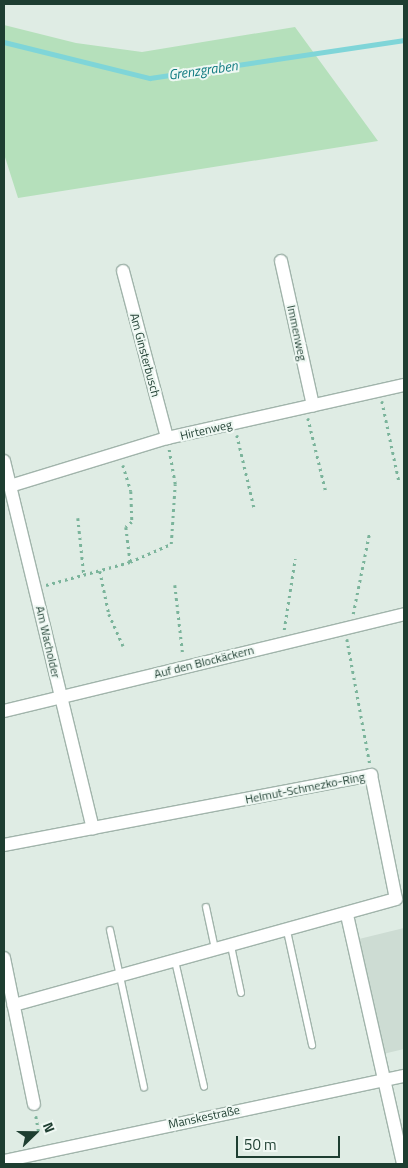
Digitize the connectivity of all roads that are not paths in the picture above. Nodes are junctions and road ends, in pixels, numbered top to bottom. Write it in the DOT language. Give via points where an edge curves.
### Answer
graph roads {
  1 [pos="281,260"];
  2 [pos="124,271"];
  3 [pos="404,385"];
  4 [pos="309,406"];
  5 [pos="167,438"];
  6 [pos="4,461"];
  7 [pos="10,486"];
  8 [pos="404,614"];
  9 [pos="61,697"];
  10 [pos="4,711"];
  11 [pos="93,828"];
  12 [pos="4,845"];
  13 [pos="206,906"];
  14 [pos="346,915"];
  15 [pos="110,930"];
  16 [pos="287,931"];
  17 [pos="231,946"];
  18 [pos="216,950"];
  19 [pos="4,958"];
  20 [pos="175,961"];
  21 [pos="119,976"];
  22 [pos="241,993"];
  23 [pos="13,1005"];
  24 [pos="312,1045"];
  25 [pos="404,1076"];
  26 [pos="382,1080"];
  27 [pos="144,1087"];
  28 [pos="204,1087"];
  29 [pos="34,1104"];
  30 [pos="4,1161"];
  31 [pos="403,1164"];
  1 -- 4 [label="street, Immenweg"];
  2 -- 5 [label="street, Am Ginsterbusch"];
  3 -- 4 [label="street, Hirtenweg"];
  4 -- 5 [label="street, Hirtenweg"];
  5 -- 7 [label="street, Hirtenweg"];
  6 -- 7 [label="street, Am Wacholder"];
  7 -- 9 [label="street, Am Wacholder"];
  8 -- 9 [label="street, Auf den Blockäckern"];
  9 -- 10 [label="street, Auf den Blockäckern"];
  9 -- 11 [label="street"];
  11 -- 12 [label="street, Helmut-Schmezko-Ring"];
  11 -- 14 [label="street, Helmut-Schmezko-Ring" via="371,775 396,899"];
  13 -- 18 [label="lane"];
  14 -- 16 [label="street, Helmut-Schmezko-Ring"];
  14 -- 26 [label="street"];
  15 -- 21 [label="lane"];
  16 -- 17 [label="street, Helmut-Schmezko-Ring"];
  16 -- 24 [label="lane"];
  17 -- 18 [label="street, Helmut-Schmezko-Ring"];
  17 -- 22 [label="lane"];
  18 -- 20 [label="street, Helmut-Schmezko-Ring"];
  19 -- 23 [label="street"];
  20 -- 21 [label="street, Helmut-Schmezko-Ring"];
  20 -- 28 [label="lane"];
  21 -- 23 [label="street, Helmut-Schmezko-Ring"];
  21 -- 27 [label="lane"];
  23 -- 29 [label="street"];
  25 -- 26 [label="street, Manskestraße"];
  26 -- 30 [label="street, Manskestraße"];
  26 -- 31 [label="street"];
}
